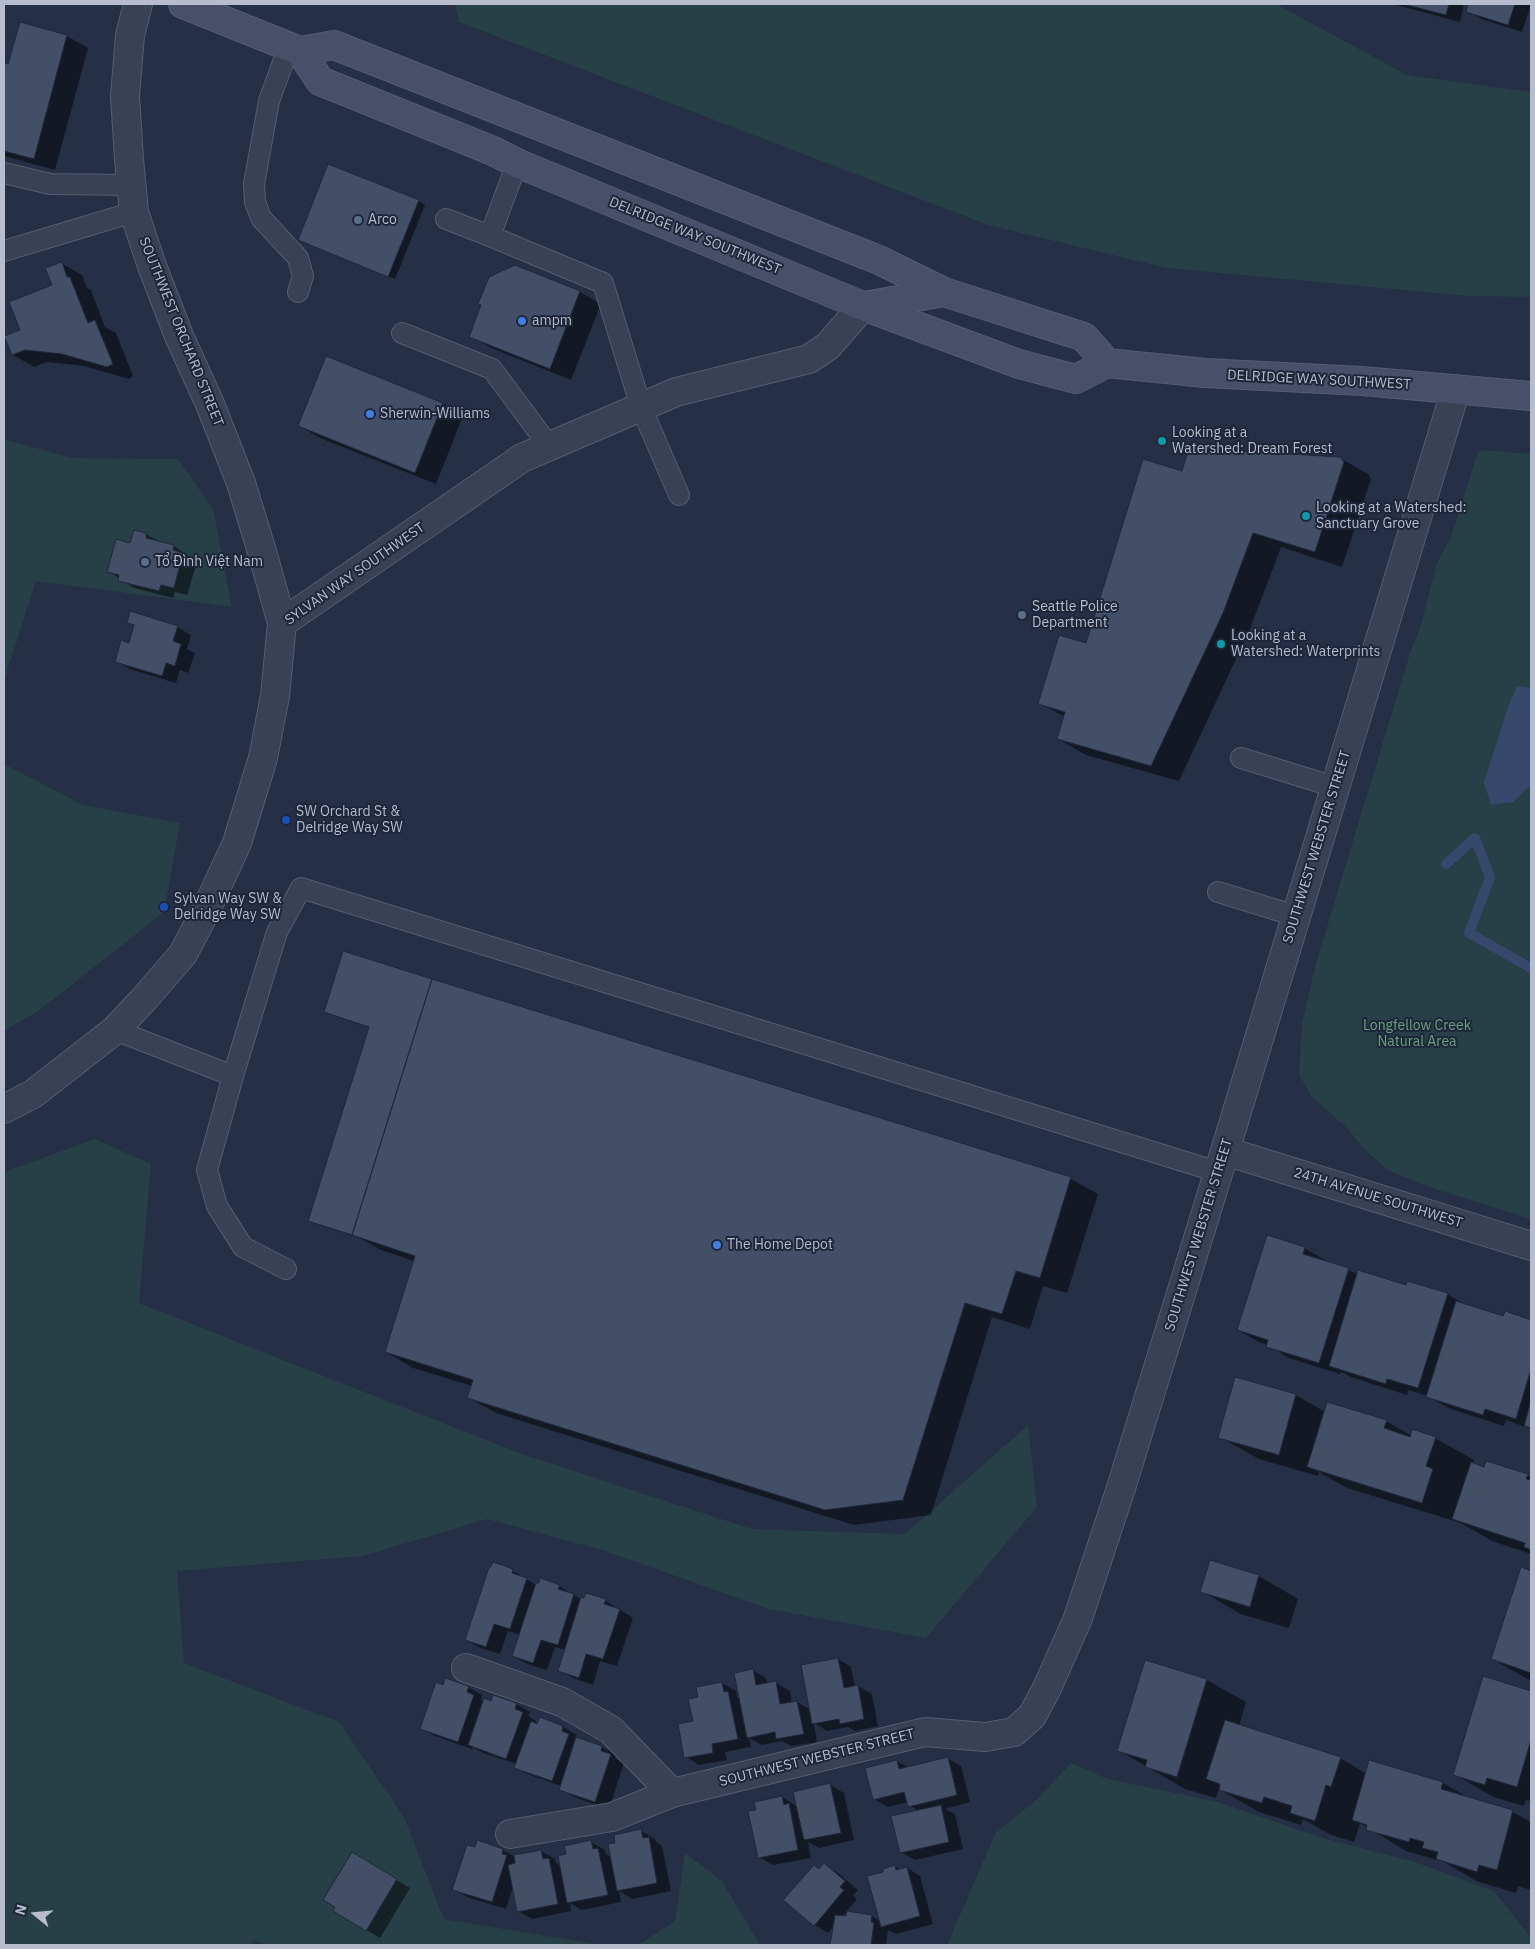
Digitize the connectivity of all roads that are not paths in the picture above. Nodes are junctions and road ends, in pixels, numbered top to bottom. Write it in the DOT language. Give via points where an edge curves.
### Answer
graph roads {
  1 [pos="138,4"];
  2 [pos="184,4"];
  3 [pos="294,49"];
  4 [pos="518,163"];
  5 [pos="4,173"];
  6 [pos="132,184"];
  7 [pos="134,212"];
  8 [pos="446,219"];
  9 [pos="490,236"];
  10 [pos="4,251"];
  11 [pos="298,292"];
  12 [pos="944,292"];
  13 [pos="863,306"];
  14 [pos="402,333"];
  15 [pos="1107,364"];
  16 [pos="1456,389"];
  17 [pos="1531,396"];
  18 [pos="641,407"];
  19 [pos="550,446"];
  20 [pos="679,495"];
  21 [pos="282,623"];
  22 [pos="1241,758"];
  23 [pos="1335,787"];
  24 [pos="1218,892"];
  25 [pos="1296,916"];
  26 [pos="115,1030"];
  27 [pos="233,1076"];
  28 [pos="4,1109"];
  29 [pos="1222,1162"];
  30 [pos="1531,1246"];
  31 [pos="286,1269"];
  32 [pos="466,1668"];
  33 [pos="672,1793"];
  34 [pos="510,1834"];
  1 -- 6 [label="street, SOUTHWEST ORCHARD STREET" via="130,35 126,96"];
  2 -- 3 [label="main road"];
  3 -- 4 [label="main road, DELRIDGE WAY SOUTHWEST" via="320,81"];
  3 -- 11 [label="lane" via="268,101 254,184 255,202 261,218 298,258 303,276"];
  3 -- 12 [label="main road" via="334,45 879,260"];
  4 -- 9 [label="lane"];
  4 -- 13 [label="main road, DELRIDGE WAY SOUTHWEST"];
  5 -- 6 [label="lane" via="50,184"];
  6 -- 7 [label="street, SOUTHWEST ORCHARD STREET"];
  7 -- 10 [label="lane"];
  7 -- 21 [label="street, SOUTHWEST ORCHARD STREET" via="179,336 241,482"];
  8 -- 9 [label="lane"];
  9 -- 18 [label="lane" via="603,283"];
  12 -- 13 [label="main road"];
  12 -- 15 [label="main road" via="1084,337"];
  13 -- 15 [label="main road, DELRIDGE WAY SOUTHWEST" via="1019,364 1076,380"];
  13 -- 18 [label="street, SYLVAN WAY SOUTHWEST" via="828,346 809,359 676,392"];
  14 -- 19 [label="lane" via="492,369"];
  15 -- 16 [label="main road, DELRIDGE WAY SOUTHWEST"];
  16 -- 17 [label="main road, DELRIDGE WAY SOUTHWEST"];
  16 -- 23 [label="street, SOUTHWEST WEBSTER STREET"];
  18 -- 19 [label="street, SYLVAN WAY SOUTHWEST"];
  18 -- 20 [label="lane"];
  19 -- 21 [label="street, SYLVAN WAY SOUTHWEST" via="522,458"];
  21 -- 26 [label="street, SYLVAN WAY SOUTHWEST" via="275,696 263,758 237,843 182,954"];
  22 -- 23 [label="lane"];
  23 -- 25 [label="street, SOUTHWEST WEBSTER STREET"];
  24 -- 25 [label="lane"];
  25 -- 29 [label="street, SOUTHWEST WEBSTER STREET"];
  26 -- 27 [label="lane"];
  26 -- 28 [label="street, SYLVAN WAY SOUTHWEST" via="33,1094"];
  27 -- 29 [label="lane" via="277,932 300,888"];
  27 -- 31 [label="lane" via="207,1170 217,1206 242,1247"];
  29 -- 30 [label="street, 24TH AVENUE SOUTHWEST"];
  29 -- 33 [label="street, SOUTHWEST WEBSTER STREET" via="1078,1618 1032,1716 1014,1732 985,1737 925,1732"];
  32 -- 33 [label="street" via="562,1702 611,1730"];
  33 -- 34 [label="street, SOUTHWEST WEBSTER STREET" via="612,1818"];
}
